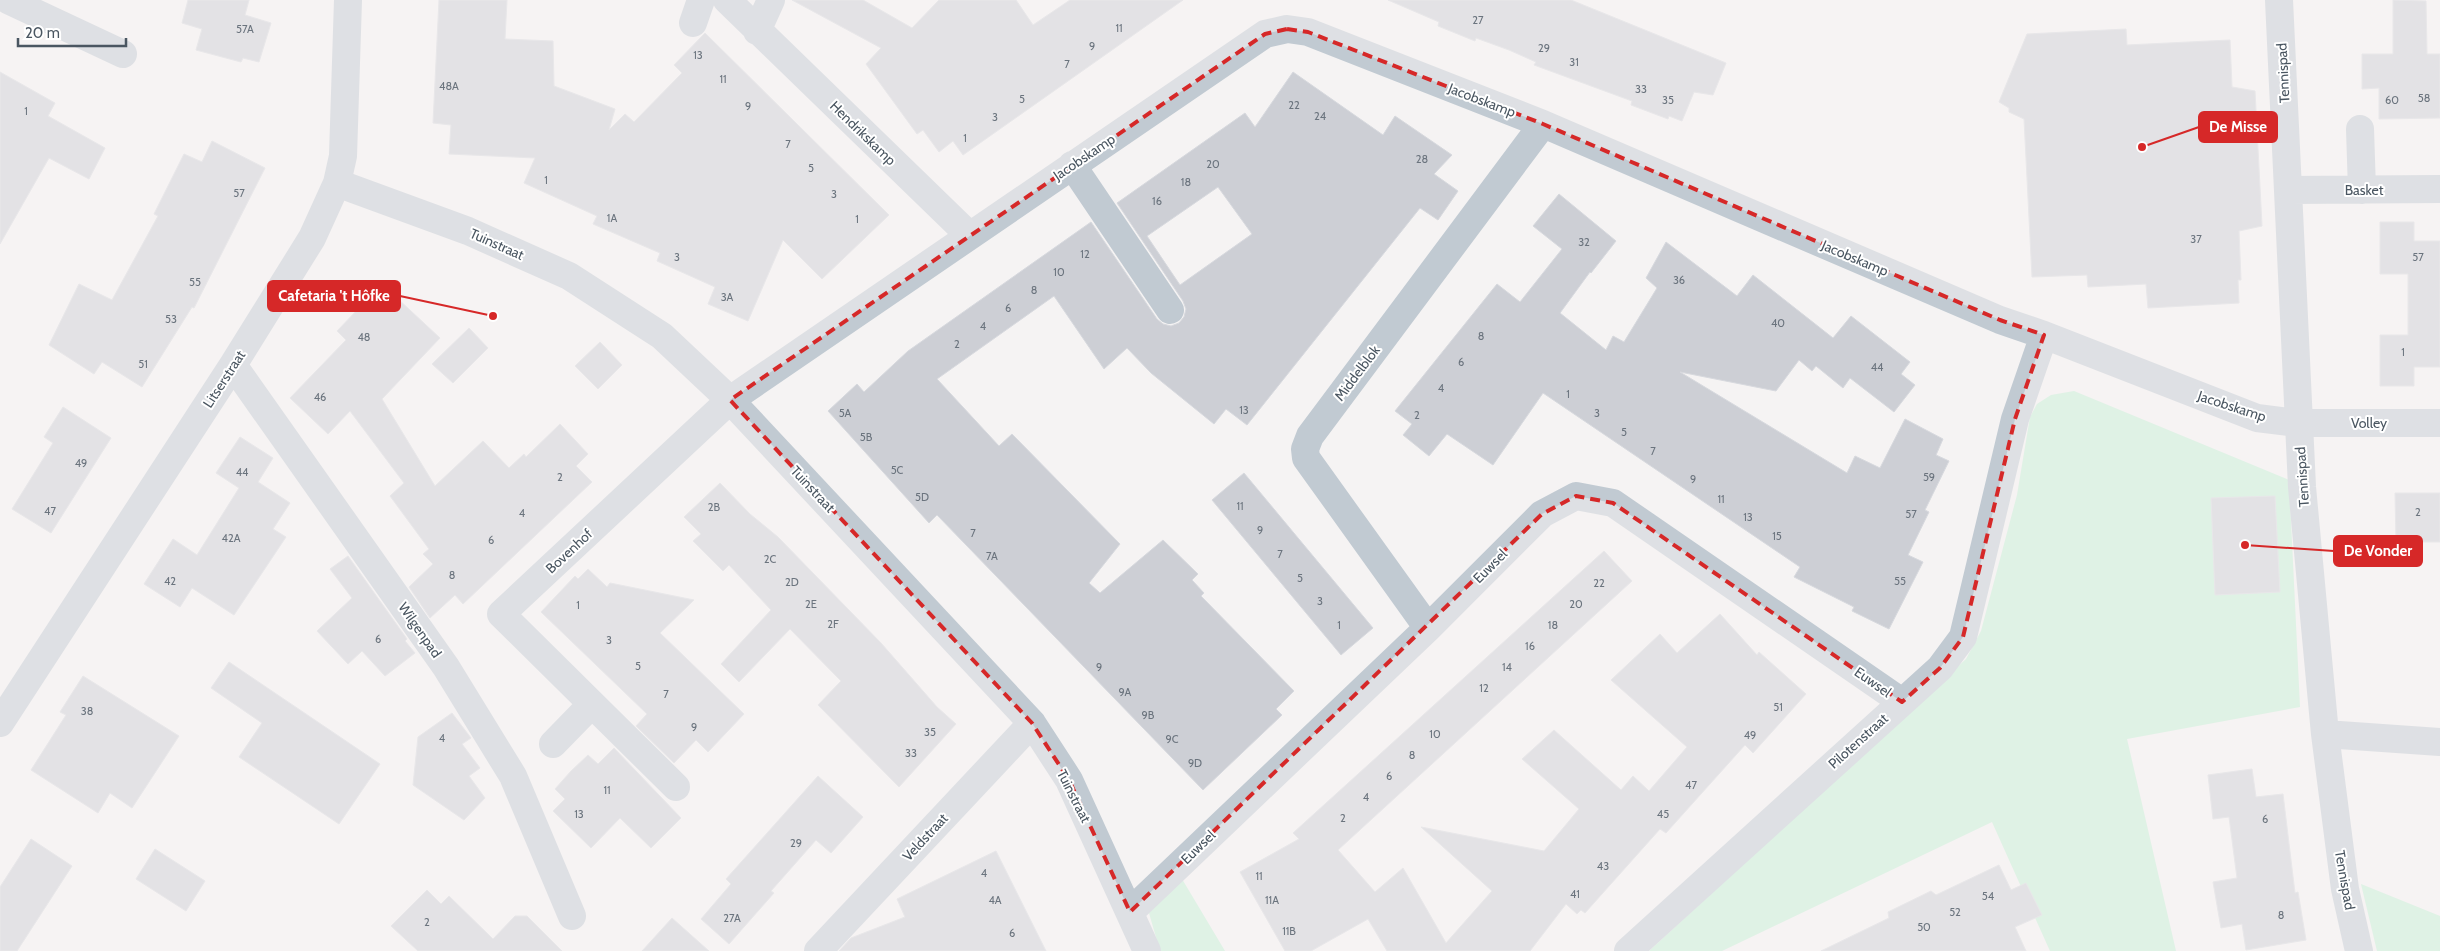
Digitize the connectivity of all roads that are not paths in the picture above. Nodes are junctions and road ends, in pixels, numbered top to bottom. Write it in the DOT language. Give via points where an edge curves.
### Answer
graph roads {
  1 [pos="8,0"];
  2 [pos="348,0"];
  3 [pos="727,0"];
  4 [pos="771,0"];
  5 [pos="2279,0"];
  6 [pos="757,31"];
  7 [pos="123,54"];
  8 [pos="1543,124"];
  9 [pos="2360,129"];
  10 [pos="1072,165"];
  11 [pos="337,183"];
  12 [pos="2440,189"];
  13 [pos="2289,190"];
  14 [pos="2362,190"];
  15 [pos="969,235"];
  16 [pos="1170,310"];
  17 [pos="2044,335"];
  18 [pos="233,365"];
  19 [pos="730,400"];
  20 [pos="2298,423"];
  21 [pos="2440,423"];
  22 [pos="1428,628"];
  23 [pos="1902,702"];
  24 [pos="592,704"];
  25 [pos="0,723"];
  26 [pos="1032,723"];
  27 [pos="2324,734"];
  28 [pos="2440,742"];
  29 [pos="553,744"];
  30 [pos="676,787"];
  31 [pos="1130,912"];
  32 [pos="572,916"];
  33 [pos="818,951"];
  34 [pos="1146,951"];
  35 [pos="1628,951"];
  36 [pos="2359,951"];
  1 -- 7 [label="street"];
  2 -- 11 [label="street, Litserstraat" via="343,156"];
  3 -- 6 [label="street, Hendrikskamp"];
  4 -- 6 [label="street"];
  5 -- 13 [label="street, Tennispad"];
  6 -- 15 [label="street, Hendrikskamp"];
  8 -- 10 [label="street, Jacobskamp" via="1308,32 1287,29 1265,34"];
  8 -- 17 [label="street, Jacobskamp" via="2000,320"];
  8 -- 22 [label="street, Middelblok" via="1310,436 1305,449 1306,458"];
  9 -- 14 [label="street"];
  10 -- 15 [label="street, Jacobskamp"];
  10 -- 16 [label="street"];
  11 -- 18 [label="street, Litserstraat" via="312,238"];
  11 -- 19 [label="street, Tuinstraat" via="468,231 569,276 662,336"];
  12 -- 14 [label="street, Basket"];
  13 -- 14 [label="street, Basket"];
  13 -- 20 [label="street, Tennispad"];
  15 -- 19 [label="street, Jacobskamp"];
  17 -- 20 [label="street, Jacobskamp" via="2257,418"];
  17 -- 23 [label="street, Pilotenstraat" via="2015,420 1963,637 1940,668"];
  18 -- 25 [label="street, Litserstraat"];
  18 -- 32 [label="street, Wilgenpad" via="446,667 512,776"];
  19 -- 24 [label="street, Bovenhof" via="501,614"];
  19 -- 26 [label="street, Tuinstraat"];
  20 -- 21 [label="street, Volley"];
  20 -- 27 [label="street, Tennispad"];
  22 -- 23 [label="street, Euwsel" via="1542,514 1576,496 1613,503"];
  22 -- 31 [label="street, Euwsel"];
  23 -- 35 [label="street, Pilotenstraat"];
  24 -- 29 [label="street"];
  24 -- 30 [label="street, Bovenhof"];
  26 -- 31 [label="street, Tuinstraat" via="1069,780"];
  26 -- 33 [label="street, Veldstraat"];
  27 -- 28 [label="street"];
  27 -- 36 [label="street, Tennispad" via="2345,889"];
  31 -- 34 [label="street, Tuinstraat"];
}
